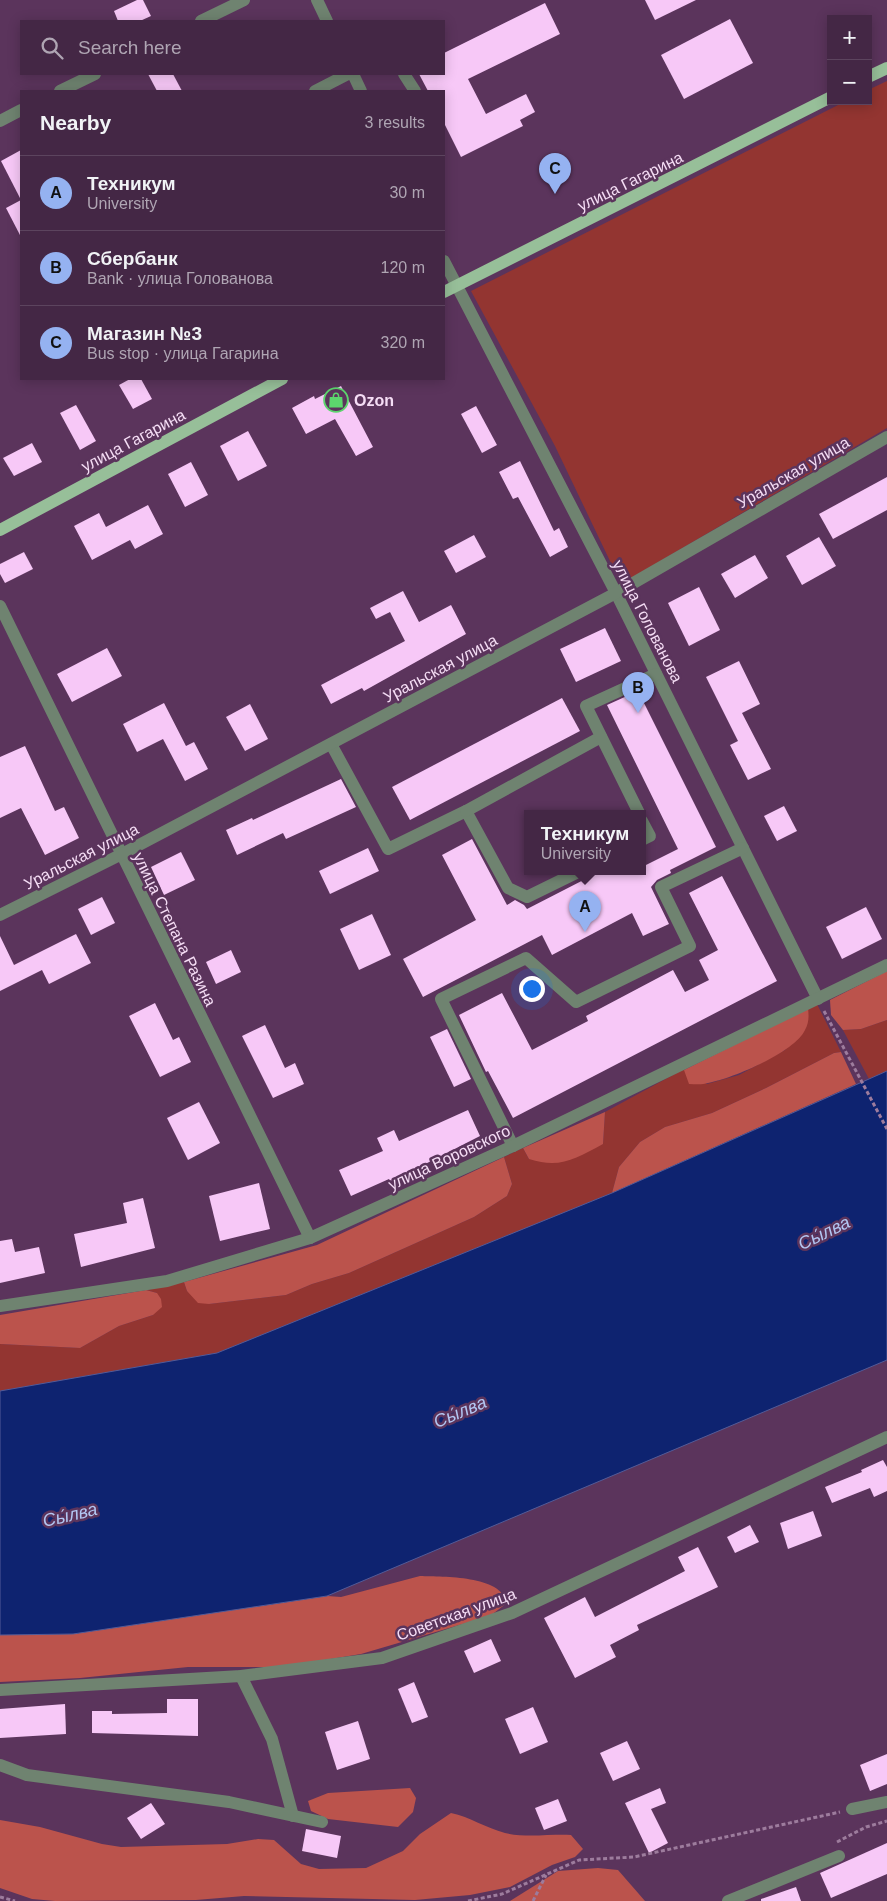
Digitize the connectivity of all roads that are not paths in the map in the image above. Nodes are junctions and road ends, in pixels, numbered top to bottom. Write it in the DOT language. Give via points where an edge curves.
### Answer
graph roads {
  1 [pos="244,0"];
  2 [pos="317,0"];
  3 [pos="203,20"];
  4 [pos="327,20"];
  5 [pos="887,68"];
  6 [pos="93,75"];
  7 [pos="346,75"];
  8 [pos="353,75"];
  9 [pos="405,75"];
  10 [pos="872,76"];
  11 [pos="62,90"];
  12 [pos="317,90"];
  13 [pos="361,90"];
  14 [pos="414,90"];
  15 [pos="827,99"];
  16 [pos="20,111"];
  17 [pos="0,121"];
  18 [pos="445,263"];
  19 [pos="456,286"];
  20 [pos="445,292"];
  21 [pos="280,380"];
  22 [pos="887,437"];
  23 [pos="0,530"];
  24 [pos="616,593"];
  25 [pos="0,606"];
  26 [pos="656,674"];
  27 [pos="601,737"];
  28 [pos="331,744"];
  29 [pos="638,810"];
  30 [pos="466,811"];
  31 [pos="646,828"];
  32 [pos="646,838"];
  33 [pos="743,848"];
  34 [pos="120,855"];
  35 [pos="572,875"];
  36 [pos="0,916"];
  37 [pos="887,965"];
  38 [pos="820,1004"];
  39 [pos="513,1146"];
  40 [pos="310,1238"];
  41 [pos="0,1306"];
  42 [pos="887,1437"];
  43 [pos="241,1676"];
  44 [pos="0,1690"];
  45 [pos="0,1764"];
  46 [pos="887,1802"];
  47 [pos="852,1810"];
  48 [pos="293,1816"];
  49 [pos="322,1822"];
  50 [pos="839,1856"];
  51 [pos="728,1901"];
  1 -- 3 [label="street"];
  2 -- 4 [label="street"];
  5 -- 10 [label="main road"];
  6 -- 11 [label="street"];
  7 -- 12 [label="street"];
  8 -- 13 [label="street"];
  9 -- 14 [label="street"];
  15 -- 19 [label="main road, улица Гагарина"];
  16 -- 17 [label="street"];
  18 -- 19 [label="street, улица Голованова"];
  19 -- 20 [label="main road, улица Гагарина"];
  19 -- 24 [label="street, улица Голованова"];
  21 -- 23 [label="main road, улица Гагарина"];
  22 -- 24 [label="street, Уральская улица"];
  24 -- 26 [label="street, улица Голованова"];
  24 -- 28 [label="street, Уральская улица"];
  25 -- 34 [label="street, улица Степана Разина"];
  26 -- 27 [label="street" via="586,706"];
  26 -- 33 [label="street, улица Голованова"];
  27 -- 29 [label="street"];
  27 -- 30 [label="street"];
  28 -- 30 [label="street" via="388,849"];
  28 -- 34 [label="street, Уральская улица"];
  30 -- 35 [label="street" via="508,888 527,897"];
  31 -- 32 [label="street" via="650,836"];
  33 -- 38 [label="street, улица Голованова"];
  33 -- 39 [label="street" via="661,888 690,946 576,1002 526,958 441,999"];
  34 -- 36 [label="street, Уральская улица"];
  34 -- 40 [label="street, улица Степана Разина"];
  37 -- 38 [label="street, улица Воровского"];
  38 -- 39 [label="street, улица Воровского"];
  39 -- 40 [label="street, улица Воровского"];
  40 -- 41 [label="street, улица Воровского" via="167,1281"];
  42 -- 43 [label="street, Советская улица" via="512,1613 382,1658"];
  43 -- 44 [label="street, Советская улица"];
  43 -- 48 [label="street" via="272,1739"];
  45 -- 48 [label="street" via="28,1775 229,1802"];
  46 -- 47 [label="street"];
  48 -- 49 [label="street"];
  50 -- 51 [label="street"];
}
